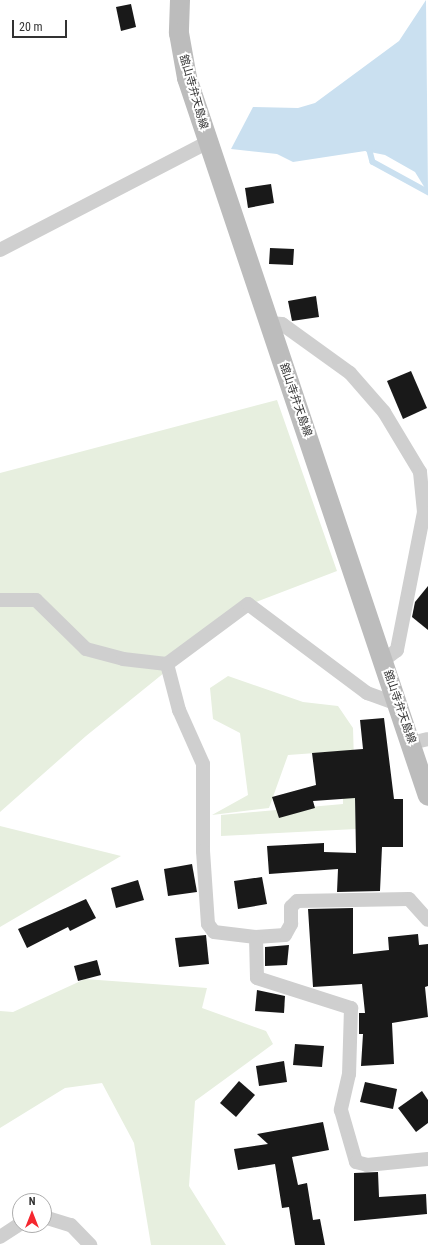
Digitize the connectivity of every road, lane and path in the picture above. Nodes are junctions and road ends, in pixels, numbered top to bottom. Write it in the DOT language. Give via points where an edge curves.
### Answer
graph roads {
  1 [pos="180,0"];
  2 [pos="208,142"];
  3 [pos="0,250"];
  4 [pos="269,323"];
  5 [pos="0,600"];
  6 [pos="384,661"];
  7 [pos="167,664"];
  8 [pos="398,704"];
  9 [pos="420,741"];
  10 [pos="428,796"];
  11 [pos="428,920"];
  12 [pos="256,937"];
  13 [pos="428,1159"];
  14 [pos="52,1219"];
  15 [pos="12,1229"];
  16 [pos="0,1237"];
  17 [pos="90,1245"];
  1 -- 2 [label="main road, 舘山寺弁天島線" via="182,55"];
  2 -- 3 [label="street"];
  2 -- 4 [label="main road, 舘山寺弁天島線"];
  4 -- 6 [label="main road, 舘山寺弁天島線"];
  4 -- 6 [label="street" via="282,324 350,373 384,412 420,472 424,498 423,518 397,650"];
  5 -- 7 [label="street" via="36,600 86,649 123,660"];
  6 -- 8 [label="main road, 舘山寺弁天島線"];
  7 -- 8 [label="street" via="248,604 367,693"];
  7 -- 12 [label="street" via="179,710 203,764 208,924 214,932"];
  8 -- 9 [label="main road, 舘山寺弁天島線"];
  9 -- 10 [label="main road, 舘山寺弁天島線"];
  11 -- 12 [label="street" via="409,899 297,901 291,907 291,924 285,936"];
  12 -- 13 [label="street" via="257,978 351,1008 349,1074 341,1110 356,1162 367,1165"];
  14 -- 17 [label="street" via="71,1225"];
  15 -- 16 [label="street"];
}
